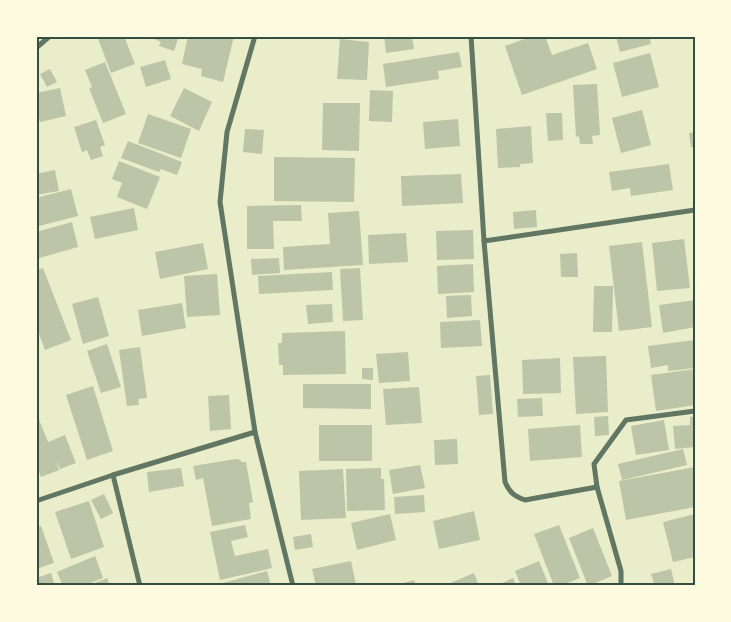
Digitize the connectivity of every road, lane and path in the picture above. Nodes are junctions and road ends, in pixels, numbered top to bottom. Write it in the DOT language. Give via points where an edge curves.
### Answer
graph roads {
  1 [pos="50,36"];
  2 [pos="255,36"];
  3 [pos="471,36"];
  4 [pos="36,48"];
  5 [pos="695,210"];
  6 [pos="484,241"];
  7 [pos="695,411"];
  8 [pos="255,432"];
  9 [pos="113,475"];
  10 [pos="598,487"];
  11 [pos="36,501"];
  12 [pos="140,586"];
  13 [pos="293,586"];
  14 [pos="621,586"];
  1 -- 4 [label="street"];
  2 -- 8 [label="street" via="227,132 220,202"];
  3 -- 6 [label="street"];
  5 -- 6 [label="street"];
  6 -- 10 [label="street" via="505,482 509,492 525,500"];
  7 -- 10 [label="street" via="626,420 594,464"];
  8 -- 9 [label="street"];
  8 -- 13 [label="street"];
  9 -- 11 [label="street"];
  9 -- 12 [label="street"];
  10 -- 14 [label="street" via="621,571"];
}
